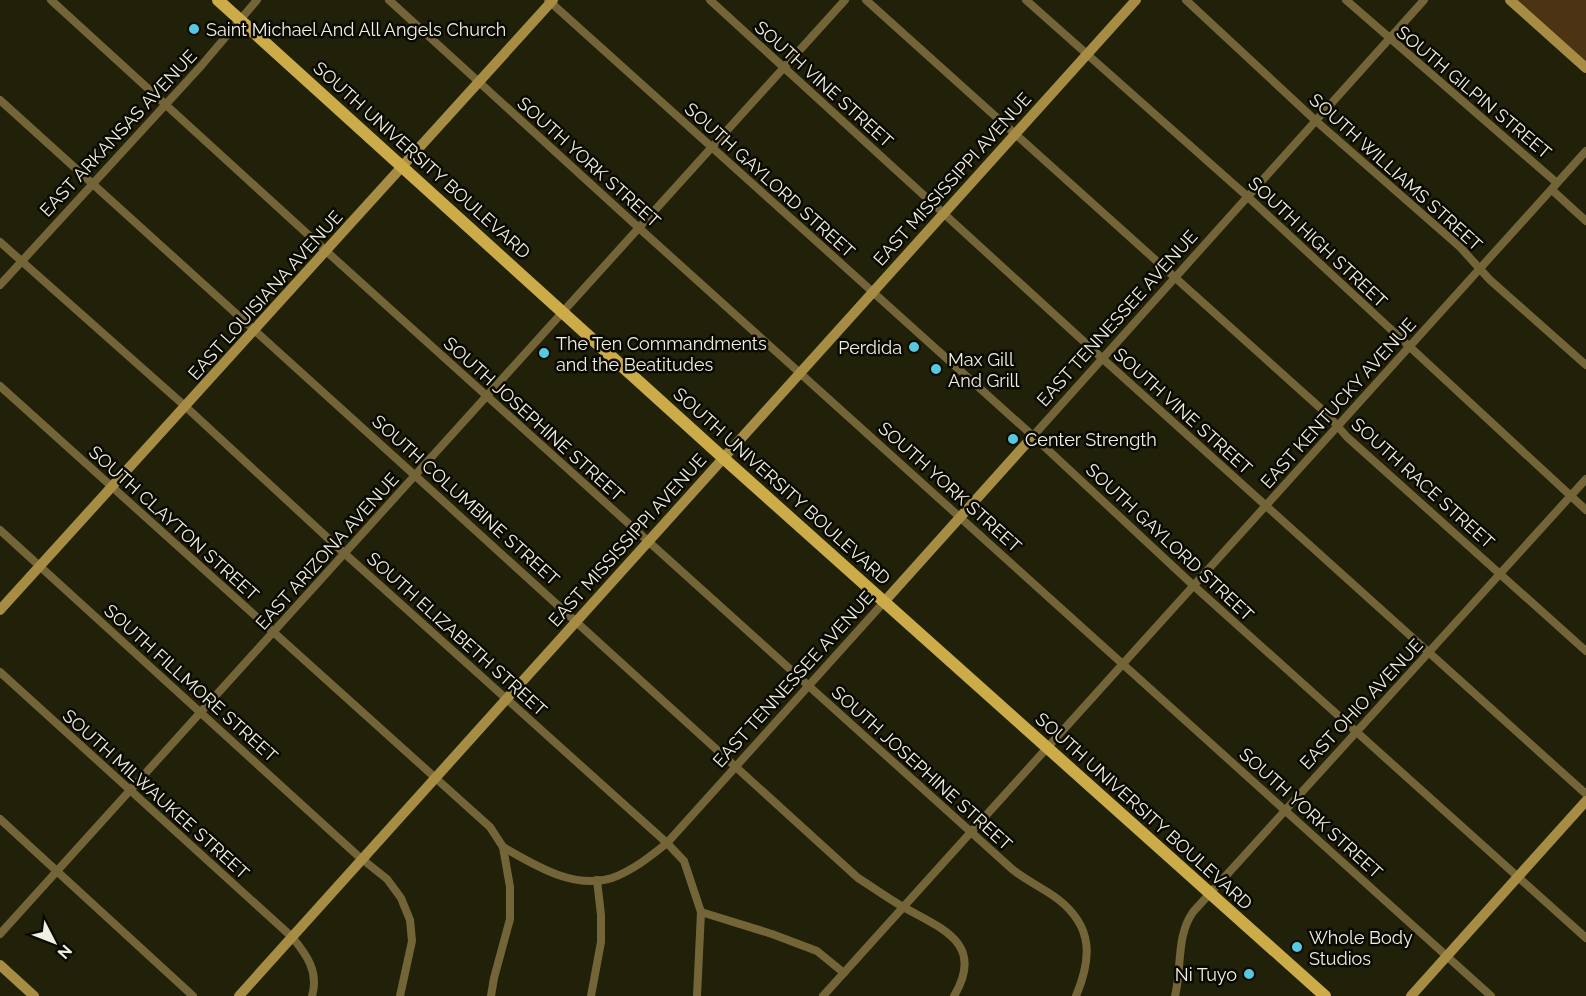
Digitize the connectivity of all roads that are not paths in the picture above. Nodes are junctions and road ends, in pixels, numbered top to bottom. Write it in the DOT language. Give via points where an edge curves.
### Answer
graph roads {
  1 [pos="51,0"];
  2 [pos="218,0"];
  3 [pos="257,0"];
  4 [pos="389,0"];
  5 [pos="710,0"];
  6 [pos="845,0"];
  7 [pos="866,0"];
  8 [pos="1026,0"];
  9 [pos="1136,0"];
  10 [pos="1186,0"];
  11 [pos="1346,0"];
  12 [pos="1425,0"];
  13 [pos="1510,0"];
  14 [pos="551,1"];
  15 [pos="240,20"];
  16 [pos="1390,39"];
  17 [pos="1086,55"];
  18 [pos="784,68"];
  19 [pos="1586,68"];
  20 [pos="479,82"];
  21 [pos="0,100"];
  22 [pos="166,105"];
  23 [pos="1316,120"];
  24 [pos="1015,134"];
  25 [pos="711,148"];
  26 [pos="1586,151"];
  27 [pos="402,166"];
  28 [pos="92,184"];
  29 [pos="1555,186"];
  30 [pos="1248,197"];
  31 [pos="943,213"];
  32 [pos="1586,221"];
  33 [pos="639,228"];
  34 [pos="0,242"];
  35 [pos="326,252"];
  36 [pos="21,261"];
  37 [pos="1480,267"];
  38 [pos="1175,278"];
  39 [pos="0,285"];
  40 [pos="872,291"];
  41 [pos="562,312"];
  42 [pos="254,332"];
  43 [pos="1408,346"];
  44 [pos="1103,359"];
  45 [pos="1586,365"];
  46 [pos="800,372"];
  47 [pos="0,386"];
  48 [pos="487,396"];
  49 [pos="186,407"];
  50 [pos="1337,426"];
  51 [pos="1033,436"];
  52 [pos="723,458"];
  53 [pos="415,475"];
  54 [pos="1586,479"];
  55 [pos="112,487"];
  56 [pos="1570,496"];
  57 [pos="1266,506"];
  58 [pos="1586,510"];
  59 [pos="961,517"];
  60 [pos="0,530"];
  61 [pos="648,542"];
  62 [pos="344,553"];
  63 [pos="39,566"];
  64 [pos="1500,573"];
  65 [pos="1194,586"];
  66 [pos="884,602"];
  67 [pos="0,610"];
  68 [pos="577,620"];
  69 [pos="273,633"];
  70 [pos="1586,651"];
  71 [pos="1428,652"];
  72 [pos="1123,664"];
  73 [pos="0,672"];
  74 [pos="809,686"];
  75 [pos="506,698"];
  76 [pos="201,712"];
  77 [pos="1356,731"];
  78 [pos="1047,748"];
  79 [pos="737,767"];
  80 [pos="436,777"];
  81 [pos="129,791"];
  82 [pos="1586,794"];
  83 [pos="1586,801"];
  84 [pos="1285,809"];
  85 [pos="0,819"];
  86 [pos="971,832"];
  87 [pos="667,843"];
  88 [pos="503,847"];
  89 [pos="362,859"];
  90 [pos="57,871"];
  91 [pos="1517,876"];
  92 [pos="597,880"];
  93 [pos="1209,893"];
  94 [pos="904,908"];
  95 [pos="701,912"];
  96 [pos="0,934"];
  97 [pos="292,937"];
  98 [pos="1586,938"];
  99 [pos="1446,956"];
  100 [pos="0,965"];
  101 [pos="844,973"];
  102 [pos="34,996"];
  103 [pos="193,996"];
  104 [pos="239,996"];
  105 [pos="312,996"];
  106 [pos="400,996"];
  107 [pos="491,996"];
  108 [pos="591,996"];
  109 [pos="697,996"];
  110 [pos="823,996"];
  111 [pos="954,996"];
  112 [pos="1076,996"];
  113 [pos="1175,996"];
  114 [pos="1325,996"];
  115 [pos="1411,996"];
  116 [pos="1491,996"];
  1 -- 22 [label="street, SOUTH JOSEPHINE STREET"];
  2 -- 15 [label="main road, SOUTH UNIVERSITY BOULEVARD"];
  3 -- 15 [label="street, EAST ARKANSAS AVENUE"];
  4 -- 20 [label="street, SOUTH YORK STREET"];
  5 -- 18 [label="street, SOUTH VINE STREET"];
  6 -- 18 [label="street, EAST ARIZONA AVENUE"];
  7 -- 24 [label="street, SOUTH RACE STREET"];
  8 -- 17 [label="street, SOUTH HIGH STREET"];
  9 -- 17 [label="street, EAST MISSISSIPPI AVENUE"];
  10 -- 23 [label="street, SOUTH WILLIAMS STREET"];
  11 -- 16 [label="street, SOUTH GILPIN STREET"];
  12 -- 16 [label="street, EAST TENNESSEE AVENUE"];
  13 -- 19 [label="street"];
  14 -- 20 [label="street, EAST LOUISIANA AVENUE"];
  14 -- 25 [label="street, SOUTH GAYLORD STREET"];
  15 -- 22 [label="street, EAST ARKANSAS AVENUE"];
  15 -- 27 [label="main road, SOUTH UNIVERSITY BOULEVARD"];
  16 -- 23 [label="street, EAST TENNESSEE AVENUE"];
  16 -- 29 [label="street, SOUTH GILPIN STREET"];
  17 -- 24 [label="street, EAST MISSISSIPPI AVENUE"];
  17 -- 30 [label="street, SOUTH HIGH STREET"];
  18 -- 25 [label="street, EAST ARIZONA AVENUE"];
  18 -- 31 [label="street, SOUTH VINE STREET"];
  20 -- 27 [label="street, EAST LOUISIANA AVENUE"];
  20 -- 33 [label="street, SOUTH YORK STREET"];
  21 -- 28 [label="street, SOUTH COLUMBINE STREET"];
  22 -- 28 [label="street, EAST ARKANSAS AVENUE"];
  22 -- 35 [label="street, SOUTH JOSEPHINE STREET"];
  23 -- 30 [label="street, EAST TENNESSEE AVENUE"];
  23 -- 37 [label="street, SOUTH WILLIAMS STREET"];
  24 -- 31 [label="street, EAST MISSISSIPPI AVENUE"];
  24 -- 38 [label="street, SOUTH RACE STREET"];
  25 -- 33 [label="street, EAST ARIZONA AVENUE"];
  25 -- 40 [label="street, SOUTH GAYLORD STREET"];
  26 -- 29 [label="street, EAST KENTUCKY AVENUE"];
  27 -- 35 [label="street, EAST LOUISIANA AVENUE"];
  27 -- 41 [label="main road, SOUTH UNIVERSITY BOULEVARD"];
  28 -- 36 [label="street, EAST ARKANSAS AVENUE"];
  28 -- 42 [label="street, SOUTH COLUMBINE STREET"];
  29 -- 32 [label="street, SOUTH GILPIN STREET"];
  29 -- 37 [label="street, EAST KENTUCKY AVENUE"];
  30 -- 38 [label="street, EAST TENNESSEE AVENUE"];
  30 -- 43 [label="street, SOUTH HIGH STREET"];
  31 -- 40 [label="street, EAST MISSISSIPPI AVENUE"];
  31 -- 44 [label="street, SOUTH VINE STREET"];
  33 -- 41 [label="street, EAST ARIZONA AVENUE"];
  33 -- 46 [label="street, SOUTH YORK STREET"];
  34 -- 36 [label="street, SOUTH ELIZABETH STREET"];
  35 -- 42 [label="street, EAST LOUISIANA AVENUE"];
  35 -- 48 [label="street, SOUTH JOSEPHINE STREET"];
  36 -- 39 [label="street, EAST ARKANSAS AVENUE"];
  36 -- 49 [label="street, SOUTH ELIZABETH STREET"];
  37 -- 43 [label="street, EAST KENTUCKY AVENUE"];
  37 -- 45 [label="street, SOUTH WILLIAMS STREET"];
  38 -- 44 [label="street, EAST TENNESSEE AVENUE"];
  38 -- 50 [label="street, SOUTH RACE STREET"];
  40 -- 46 [label="street, EAST MISSISSIPPI AVENUE"];
  40 -- 51 [label="street, SOUTH GAYLORD STREET"];
  41 -- 48 [label="street, EAST ARIZONA AVENUE"];
  41 -- 52 [label="main road, SOUTH UNIVERSITY BOULEVARD"];
  42 -- 49 [label="street, EAST LOUISIANA AVENUE"];
  42 -- 53 [label="street, SOUTH COLUMBINE STREET"];
  43 -- 50 [label="street, EAST KENTUCKY AVENUE"];
  43 -- 56 [label="street, SOUTH HIGH STREET"];
  44 -- 51 [label="street, EAST TENNESSEE AVENUE"];
  44 -- 57 [label="street, SOUTH VINE STREET"];
  46 -- 52 [label="street, EAST MISSISSIPPI AVENUE"];
  46 -- 59 [label="street, SOUTH YORK STREET"];
  47 -- 55 [label="street, SOUTH CLAYTON STREET"];
  48 -- 53 [label="street, EAST ARIZONA AVENUE"];
  48 -- 61 [label="street, SOUTH JOSEPHINE STREET"];
  49 -- 55 [label="street, EAST LOUISIANA AVENUE"];
  49 -- 62 [label="street, SOUTH ELIZABETH STREET"];
  50 -- 57 [label="street, EAST KENTUCKY AVENUE"];
  50 -- 64 [label="street, SOUTH RACE STREET"];
  51 -- 59 [label="street, EAST TENNESSEE AVENUE"];
  51 -- 65 [label="street, SOUTH GAYLORD STREET"];
  52 -- 61 [label="street, EAST MISSISSIPPI AVENUE"];
  52 -- 66 [label="main road, SOUTH UNIVERSITY BOULEVARD"];
  53 -- 62 [label="street, EAST ARIZONA AVENUE"];
  53 -- 68 [label="street, SOUTH COLUMBINE STREET"];
  54 -- 56 [label="street, EAST OHIO AVENUE"];
  55 -- 63 [label="street, EAST LOUISIANA AVENUE"];
  55 -- 69 [label="street, SOUTH CLAYTON STREET"];
  56 -- 58 [label="street, SOUTH HIGH STREET"];
  56 -- 64 [label="street, EAST OHIO AVENUE"];
  57 -- 65 [label="street, EAST KENTUCKY AVENUE"];
  57 -- 71 [label="street, SOUTH VINE STREET"];
  59 -- 66 [label="street, EAST TENNESSEE AVENUE"];
  59 -- 72 [label="street, SOUTH YORK STREET"];
  60 -- 63 [label="street, SOUTH FILLMORE STREET"];
  61 -- 68 [label="street, EAST MISSISSIPPI AVENUE"];
  61 -- 74 [label="street, SOUTH JOSEPHINE STREET"];
  62 -- 69 [label="street, EAST ARIZONA AVENUE"];
  62 -- 75 [label="street, SOUTH ELIZABETH STREET"];
  63 -- 67 [label="street, EAST LOUISIANA AVENUE"];
  63 -- 76 [label="street, SOUTH FILLMORE STREET"];
  64 -- 70 [label="street, SOUTH RACE STREET"];
  64 -- 71 [label="street, EAST OHIO AVENUE"];
  65 -- 72 [label="street, EAST KENTUCKY AVENUE"];
  65 -- 77 [label="street, SOUTH GAYLORD STREET"];
  66 -- 74 [label="street, EAST TENNESSEE AVENUE"];
  66 -- 78 [label="main road, SOUTH UNIVERSITY BOULEVARD"];
  68 -- 75 [label="street, EAST MISSISSIPPI AVENUE"];
  68 -- 79 [label="street, SOUTH COLUMBINE STREET"];
  69 -- 76 [label="street, EAST ARIZONA AVENUE"];
  69 -- 80 [label="street, SOUTH CLAYTON STREET"];
  71 -- 77 [label="street, EAST OHIO AVENUE"];
  71 -- 82 [label="street, SOUTH VINE STREET"];
  72 -- 78 [label="street, EAST KENTUCKY AVENUE"];
  72 -- 84 [label="street, SOUTH YORK STREET"];
  73 -- 81 [label="street, SOUTH MILWAUKEE STREET"];
  74 -- 79 [label="street, EAST TENNESSEE AVENUE"];
  74 -- 86 [label="street, SOUTH JOSEPHINE STREET"];
  75 -- 80 [label="street, EAST MISSISSIPPI AVENUE"];
  75 -- 87 [label="street, SOUTH ELIZABETH STREET"];
  76 -- 81 [label="street, EAST ARIZONA AVENUE"];
  76 -- 89 [label="street, SOUTH FILLMORE STREET"];
  77 -- 84 [label="street, EAST OHIO AVENUE"];
  77 -- 91 [label="street, SOUTH GAYLORD STREET"];
  78 -- 86 [label="street, EAST KENTUCKY AVENUE"];
  78 -- 93 [label="main road, SOUTH UNIVERSITY BOULEVARD"];
  79 -- 87 [label="street, EAST TENNESSEE AVENUE"];
  79 -- 94 [label="street, SOUTH COLUMBINE STREET" via="858,878"];
  80 -- 88 [label="street, SOUTH CLAYTON STREET" via="490,827"];
  80 -- 89 [label="street, EAST MISSISSIPPI AVENUE"];
  81 -- 90 [label="street, EAST ARIZONA AVENUE"];
  81 -- 97 [label="street, SOUTH MILWAUKEE STREET"];
  83 -- 91 [label="street"];
  84 -- 93 [label="street, EAST OHIO AVENUE"];
  84 -- 99 [label="street, SOUTH YORK STREET"];
  85 -- 90 [label="street"];
  86 -- 94 [label="street, EAST KENTUCKY AVENUE"];
  86 -- 112 [label="street, SOUTH JOSEPHINE STREET" via="1022,878 1057,898 1080,923 1087,960"];
  87 -- 92 [label="street, EAST TENNESSEE AVENUE" via="632,868"];
  87 -- 95 [label="street, SOUTH ELIZABETH STREET" via="684,861"];
  88 -- 92 [label="street, EAST TENNESSEE AVENUE" via="565,877"];
  88 -- 107 [label="street" via="510,887 510,919"];
  89 -- 97 [label="street, EAST MISSISSIPPI AVENUE"];
  89 -- 106 [label="street, SOUTH FILLMORE STREET" via="387,879 410,920 412,941"];
  90 -- 96 [label="street, EAST ARIZONA AVENUE"];
  90 -- 103 [label="street"];
  91 -- 98 [label="street, SOUTH GAYLORD STREET"];
  91 -- 99 [label="street"];
  92 -- 108 [label="street" via="601,942"];
  93 -- 113 [label="street, EAST OHIO AVENUE" via="1184,929"];
  93 -- 114 [label="main road, SOUTH UNIVERSITY BOULEVARD"];
  94 -- 101 [label="street, EAST KENTUCKY AVENUE"];
  94 -- 111 [label="street, SOUTH COLUMBINE STREET" via="939,925 955,938 965,960"];
  95 -- 101 [label="street" via="817,951"];
  95 -- 109 [label="street, SOUTH ELIZABETH STREET"];
  97 -- 104 [label="street, EAST MISSISSIPPI AVENUE"];
  97 -- 105 [label="street, SOUTH MILWAUKEE STREET" via="314,970"];
  99 -- 115 [label="street"];
  99 -- 116 [label="street, SOUTH YORK STREET"];
  100 -- 102 [label="street"];
  101 -- 110 [label="street, EAST KENTUCKY AVENUE"];
}
